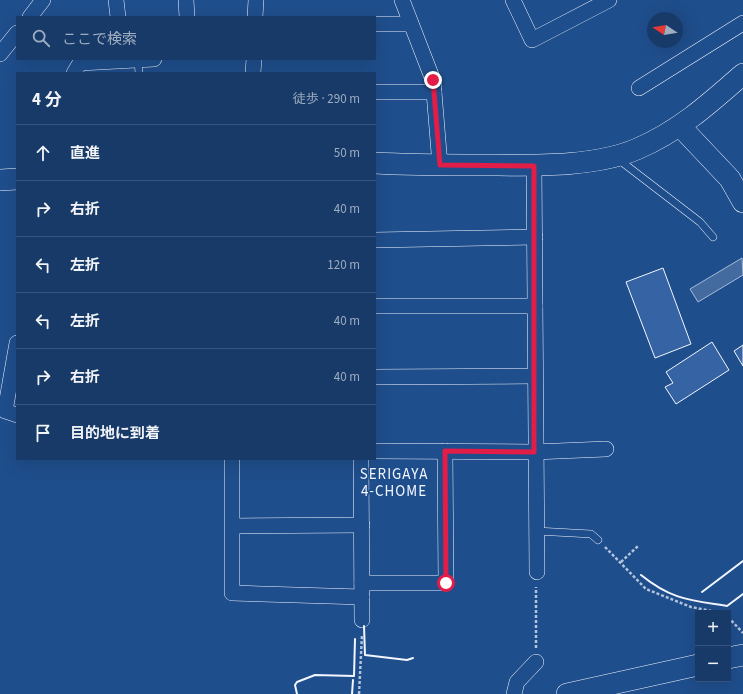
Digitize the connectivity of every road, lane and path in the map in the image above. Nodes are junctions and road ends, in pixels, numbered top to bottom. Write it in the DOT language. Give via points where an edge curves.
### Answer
graph roads {
  1 [pos="43,0"];
  2 [pos="116,0"];
  3 [pos="186,0"];
  4 [pos="256,0"];
  5 [pos="402,0"];
  6 [pos="513,0"];
  7 [pos="609,0"];
  8 [pos="31,16"];
  9 [pos="118,16"];
  10 [pos="187,16"];
  11 [pos="255,16"];
  12 [pos="743,23"];
  13 [pos="376,24"];
  14 [pos="411,24"];
  15 [pos="16,34"];
  16 [pos="0,54"];
  17 [pos="123,60"];
  18 [pos="152,60"];
  19 [pos="254,60"];
  20 [pos="139,67"];
  21 [pos="75,72"];
  22 [pos="254,72"];
  23 [pos="743,74"];
  24 [pos="639,88"];
  25 [pos="376,92"];
  26 [pos="434,92"];
  27 [pos="680,126"];
  28 [pos="613,155"];
  29 [pos="376,163"];
  30 [pos="440,165"];
  31 [pos="534,166"];
  32 [pos="16,179"];
  33 [pos="0,180"];
  34 [pos="743,202"];
  35 [pos="535,237"];
  36 [pos="713,237"];
  37 [pos="376,240"];
  38 [pos="376,306"];
  39 [pos="535,306"];
  40 [pos="16,350"];
  41 [pos="534,376"];
  42 [pos="376,377"];
  43 [pos="7,410"];
  44 [pos="606,449"];
  45 [pos="376,451"];
  46 [pos="445,451"];
  47 [pos="534,452"];
  48 [pos="232,460"];
  49 [pos="361,460"];
  50 [pos="362,525"];
  51 [pos="233,526"];
  52 [pos="535,531"];
  53 [pos="598,540"];
  54 [pos="638,546"];
  55 [pos="616,556"];
  56 [pos="621,562"];
  57 [pos="536,572"];
  58 [pos="362,590"];
  59 [pos="706,610"];
  60 [pos="362,620"];
  61 [pos="731,620"];
  62 [pos="743,633"];
  63 [pos="743,655"];
  64 [pos="731,657"];
  65 [pos="536,662"];
  66 [pos="695,666"];
  67 [pos="359,694"];
  68 [pos="514,694"];
  69 [pos="567,694"];
  1 -- 8 [label="street"];
  2 -- 9 [label="street"];
  3 -- 10 [label="street"];
  4 -- 11 [label="street"];
  5 -- 14 [label="street"];
  6 -- 7 [label="street" via="532,40"];
  12 -- 24 [label="street"];
  13 -- 14 [label="street"];
  14 -- 26 [label="street" via="433,80"];
  15 -- 16 [label="street"];
  17 -- 20 [label="street"];
  17 -- 21 [label="street" via="80,63"];
  18 -- 20 [label="street"];
  19 -- 22 [label="street"];
  23 -- 27 [label="street" via="701,112"];
  25 -- 26 [label="street"];
  26 -- 30 [label="street"];
  27 -- 28 [label="street" via="636,149"];
  27 -- 34 [label="street" via="730,179"];
  28 -- 31 [label="street"];
  28 -- 36 [label="lane" via="700,222"];
  29 -- 30 [label="street"];
  30 -- 31 [label="street"];
  31 -- 35 [label="street"];
  32 -- 33 [label="street"];
  35 -- 37 [label="street"];
  35 -- 39 [label="street"];
  38 -- 39 [label="street"];
  39 -- 41 [label="street"];
  40 -- 43 [label="street"];
  41 -- 42 [label="street"];
  41 -- 47 [label="street"];
  44 -- 47 [label="street"];
  45 -- 46 [label="street"];
  46 -- 47 [label="street"];
  46 -- 58 [label="street" via="446,583"];
  47 -- 52 [label="street"];
  48 -- 51 [label="street"];
  49 -- 50 [label="street"];
  50 -- 51 [label="street"];
  50 -- 58 [label="street"];
  51 -- 58 [label="street" via="232,593"];
  52 -- 53 [label="lane" via="591,534"];
  52 -- 57 [label="street"];
  54 -- 56 [label="path"];
  55 -- 56 [label="path"];
  56 -- 59 [label="path" via="646,589 691,607"];
  57 -- 65 [label="path"];
  58 -- 60 [label="street"];
  60 -- 67 [label="path"];
  61 -- 62 [label="path"];
  63 -- 64 [label="street"];
  65 -- 68 [label="street" via="517,682"];
  66 -- 69 [label="street"];
}
